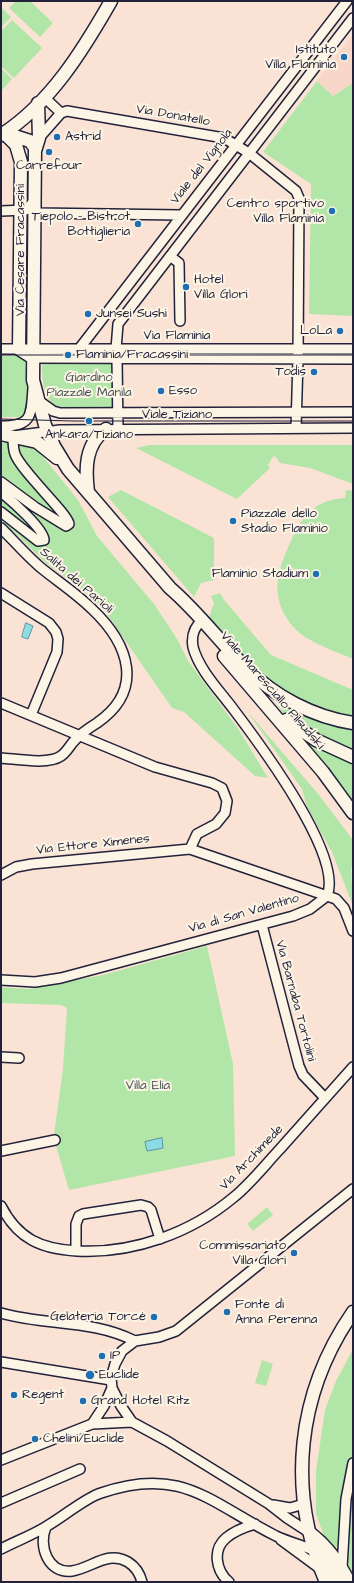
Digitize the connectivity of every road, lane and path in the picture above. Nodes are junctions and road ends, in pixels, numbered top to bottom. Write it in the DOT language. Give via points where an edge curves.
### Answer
graph roads {
  1 [pos="111,1"];
  2 [pos="347,1"];
  3 [pos="353,18"];
  4 [pos="41,100"];
  5 [pos="61,113"];
  6 [pos="3,134"];
  7 [pos="39,138"];
  8 [pos="237,144"];
  9 [pos="35,151"];
  10 [pos="249,153"];
  11 [pos="35,200"];
  12 [pos="1,211"];
  13 [pos="20,212"];
  14 [pos="36,212"];
  15 [pos="181,215"];
  16 [pos="170,256"];
  17 [pos="106,314"];
  18 [pos="180,321"];
  19 [pos="118,324"];
  20 [pos="1,349"];
  21 [pos="19,349"];
  22 [pos="79,349"];
  23 [pos="116,349"];
  24 [pos="298,349"];
  25 [pos="353,349"];
  26 [pos="34,354"];
  27 [pos="117,359"];
  28 [pos="298,359"];
  29 [pos="353,359"];
  30 [pos="33,380"];
  31 [pos="39,401"];
  32 [pos="297,412"];
  33 [pos="353,412"];
  34 [pos="118,413"];
  35 [pos="1,426"];
  36 [pos="296,428"];
  37 [pos="353,428"];
  38 [pos="112,429"];
  39 [pos="48,430"];
  40 [pos="1,434"];
  41 [pos="13,436"];
  42 [pos="68,469"];
  43 [pos="1,482"];
  44 [pos="1,492"];
  45 [pos="88,492"];
  46 [pos="1,512"];
  47 [pos="1,528"];
  48 [pos="1,593"];
  49 [pos="200,622"];
  50 [pos="259,695"];
  51 [pos="1,703"];
  52 [pos="31,715"];
  53 [pos="353,723"];
  54 [pos="80,735"];
  55 [pos="353,756"];
  56 [pos="1,758"];
  57 [pos="353,813"];
  58 [pos="190,849"];
  59 [pos="1,875"];
  60 [pos="327,896"];
  61 [pos="262,925"];
  62 [pos="353,931"];
  63 [pos="1,980"];
  64 [pos="1,1058"];
  65 [pos="19,1058"];
  66 [pos="353,1067"];
  67 [pos="326,1098"];
  68 [pos="55,1140"];
  69 [pos="1,1151"];
  70 [pos="353,1189"];
  71 [pos="1,1206"];
  72 [pos="160,1239"];
  73 [pos="76,1251"];
  74 [pos="353,1312"];
  75 [pos="1,1313"];
  76 [pos="135,1341"];
  77 [pos="1,1362"];
  78 [pos="111,1384"];
  79 [pos="132,1422"];
  80 [pos="92,1424"];
  81 [pos="1,1460"];
  82 [pos="353,1463"];
  83 [pos="80,1469"];
  84 [pos="1,1503"];
  85 [pos="269,1504"];
  86 [pos="304,1504"];
  87 [pos="255,1524"];
  88 [pos="46,1527"];
  89 [pos="310,1533"];
  90 [pos="277,1537"];
  91 [pos="1,1549"];
  92 [pos="320,1557"];
  93 [pos="342,1568"];
  94 [pos="142,1582"];
  95 [pos="229,1582"];
  96 [pos="326,1582"];
  97 [pos="338,1582"];
  98 [pos="348,1582"];
  1 -- 4 [label="main road" via="84,46"];
  2 -- 8 [label="street, Viale del Vignola"];
  3 -- 10 [label="street"];
  4 -- 5 [label="street"];
  4 -- 6 [label="main road"];
  4 -- 7 [label="main road, Via Cesare Fracassini"];
  5 -- 7 [label="street"];
  5 -- 8 [label="street, Via Donatello" via="66,111 223,137"];
  6 -- 9 [label="main road" via="30,141 35,146"];
  6 -- 13 [label="main road, Via Cesare Fracassini" via="16,145 21,159"];
  7 -- 9 [label="main road, Via Cesare Fracassini"];
  8 -- 10 [label="street, Via Donatello"];
  8 -- 15 [label="street, Viale del Vignola"];
  9 -- 11 [label="main road, Via Cesare Fracassini"];
  10 -- 16 [label="street"];
  10 -- 24 [label="street, Via Donatello" via="294,188 298,194"];
  11 -- 13 [label="street" via="28,209"];
  11 -- 14 [label="main road, Via Cesare Fracassini"];
  12 -- 13 [label="street"];
  13 -- 21 [label="main road, Via Cesare Fracassini"];
  14 -- 15 [label="street"];
  14 -- 26 [label="main road, Via Cesare Fracassini"];
  15 -- 17 [label="street, Viale del Vignola"];
  16 -- 18 [label="street" via="179,263"];
  16 -- 19 [label="street"];
  17 -- 19 [label="street" via="111,322"];
  17 -- 22 [label="street, Viale del Vignola"];
  19 -- 23 [label="street"];
  20 -- 21 [label="street"];
  21 -- 26 [label="main road"];
  22 -- 23 [label="street, Via Flaminia"];
  22 -- 26 [label="street, Via Flaminia"];
  23 -- 24 [label="street, Via Flaminia"];
  24 -- 25 [label="street, Via Flaminia"];
  24 -- 28 [label="street"];
  26 -- 27 [label="street, Via Flaminia"];
  26 -- 30 [label="main road, Via Cesare Fracassini"];
  27 -- 28 [label="street, Via Flaminia"];
  27 -- 34 [label="street"];
  28 -- 29 [label="street, Via Flaminia"];
  28 -- 32 [label="street"];
  30 -- 31 [label="main road, Via Cesare Fracassini"];
  30 -- 35 [label="street" via="27,420 20,425"];
  31 -- 34 [label="street, Viale Tiziano" via="56,412"];
  31 -- 39 [label="main road, Via Cesare Fracassini"];
  32 -- 33 [label="street, Viale Tiziano"];
  32 -- 34 [label="street, Viale Tiziano"];
  32 -- 36 [label="street"];
  34 -- 38 [label="street"];
  36 -- 37 [label="street, Viale Tiziano"];
  36 -- 38 [label="street, Viale Tiziano"];
  38 -- 39 [label="street, Viale Tiziano"];
  38 -- 45 [label="main road" via="96,439 88,457"];
  39 -- 41 [label="street, Viale Tiziano"];
  39 -- 42 [label="main road, Via Cesare Fracassini"];
  40 -- 41 [label="main road, Viale Tiziano"];
  41 -- 42 [label="main road" via="40,444"];
  41 -- 43 [label="street" via="16,457 68,518 69,524 63,526"];
  42 -- 45 [label="main road, Viale Maresciallo Pilsudski"];
  44 -- 46 [label="street, Salita dei Parioli" via="40,531 44,540 38,541"];
  45 -- 49 [label="main road, Viale Maresciallo Pilsudski" via="170,588 183,609"];
  47 -- 54 [label="street, Salita dei Parioli" via="39,566 92,608 111,630 123,650 127,675 120,701 110,713"];
  48 -- 52 [label="street" via="49,623 58,639 57,652"];
  49 -- 50 [label="main road, Viale Maresciallo Pilsudski"];
  49 -- 53 [label="main road, Viale Maresciallo Pilsudski" via="266,686 316,713"];
  49 -- 60 [label="street" via="193,634 193,643 199,660 275,765 313,832 327,869 330,883"];
  50 -- 55 [label="main road" via="298,729 324,744"];
  50 -- 57 [label="main road, Viale Maresciallo Pilsudski" via="323,772"];
  51 -- 52 [label="street"];
  52 -- 54 [label="street"];
  54 -- 56 [label="street, Salita dei Parioli" via="62,755 51,760"];
  54 -- 58 [label="street" via="155,767 222,788 228,801 225,814 216,824 198,834"];
  58 -- 59 [label="street, Via Ettore Ximenes" via="32,864 16,867"];
  58 -- 60 [label="street"];
  60 -- 61 [label="street, Via di San Valentino" via="299,914"];
  60 -- 62 [label="street" via="342,904"];
  61 -- 63 [label="street, Via di San Valentino" via="52,980"];
  61 -- 67 [label="street, Via Barnaba Tortolini" via="299,1066 305,1078"];
  64 -- 65 [label="street"];
  66 -- 67 [label="street, Via Archimede"];
  67 -- 72 [label="street, Via Archimede" via="233,1198 194,1224"];
  68 -- 69 [label="street"];
  70 -- 76 [label="street" via="179,1329 167,1335"];
  71 -- 73 [label="street, Via Archimede" via="25,1236 53,1248"];
  72 -- 73 [label="street, Via Archimede" via="109,1250"];
  72 -- 73 [label="street" via="151,1210 141,1205 79,1216 76,1224"];
  74 -- 86 [label="main road" via="327,1356 311,1397 302,1462"];
  75 -- 76 [label="street" via="98,1327"];
  76 -- 78 [label="street" via="127,1346 114,1364"];
  77 -- 78 [label="street"];
  78 -- 79 [label="street"];
  78 -- 80 [label="street" via="104,1406"];
  79 -- 80 [label="street"];
  79 -- 85 [label="street"];
  80 -- 81 [label="street"];
  82 -- 93 [label="street" via="346,1499"];
  83 -- 84 [label="street"];
  85 -- 86 [label="street" via="290,1508"];
  85 -- 89 [label="street"];
  86 -- 89 [label="main road"];
  87 -- 88 [label="street" via="207,1496 171,1484 155,1483 101,1493"];
  87 -- 90 [label="street"];
  87 -- 95 [label="street" via="232,1534 220,1545 217,1562 221,1574"];
  88 -- 91 [label="street"];
  88 -- 94 [label="street" via="44,1553 58,1568 72,1571 107,1558 118,1558 134,1566"];
  89 -- 92 [label="main road"];
  90 -- 92 [label="street"];
  90 -- 92 [label="street" via="300,1555"];
  92 -- 93 [label="main road"];
  92 -- 96 [label="main road"];
  92 -- 97 [label="main road"];
  93 -- 98 [label="main road"];
}
